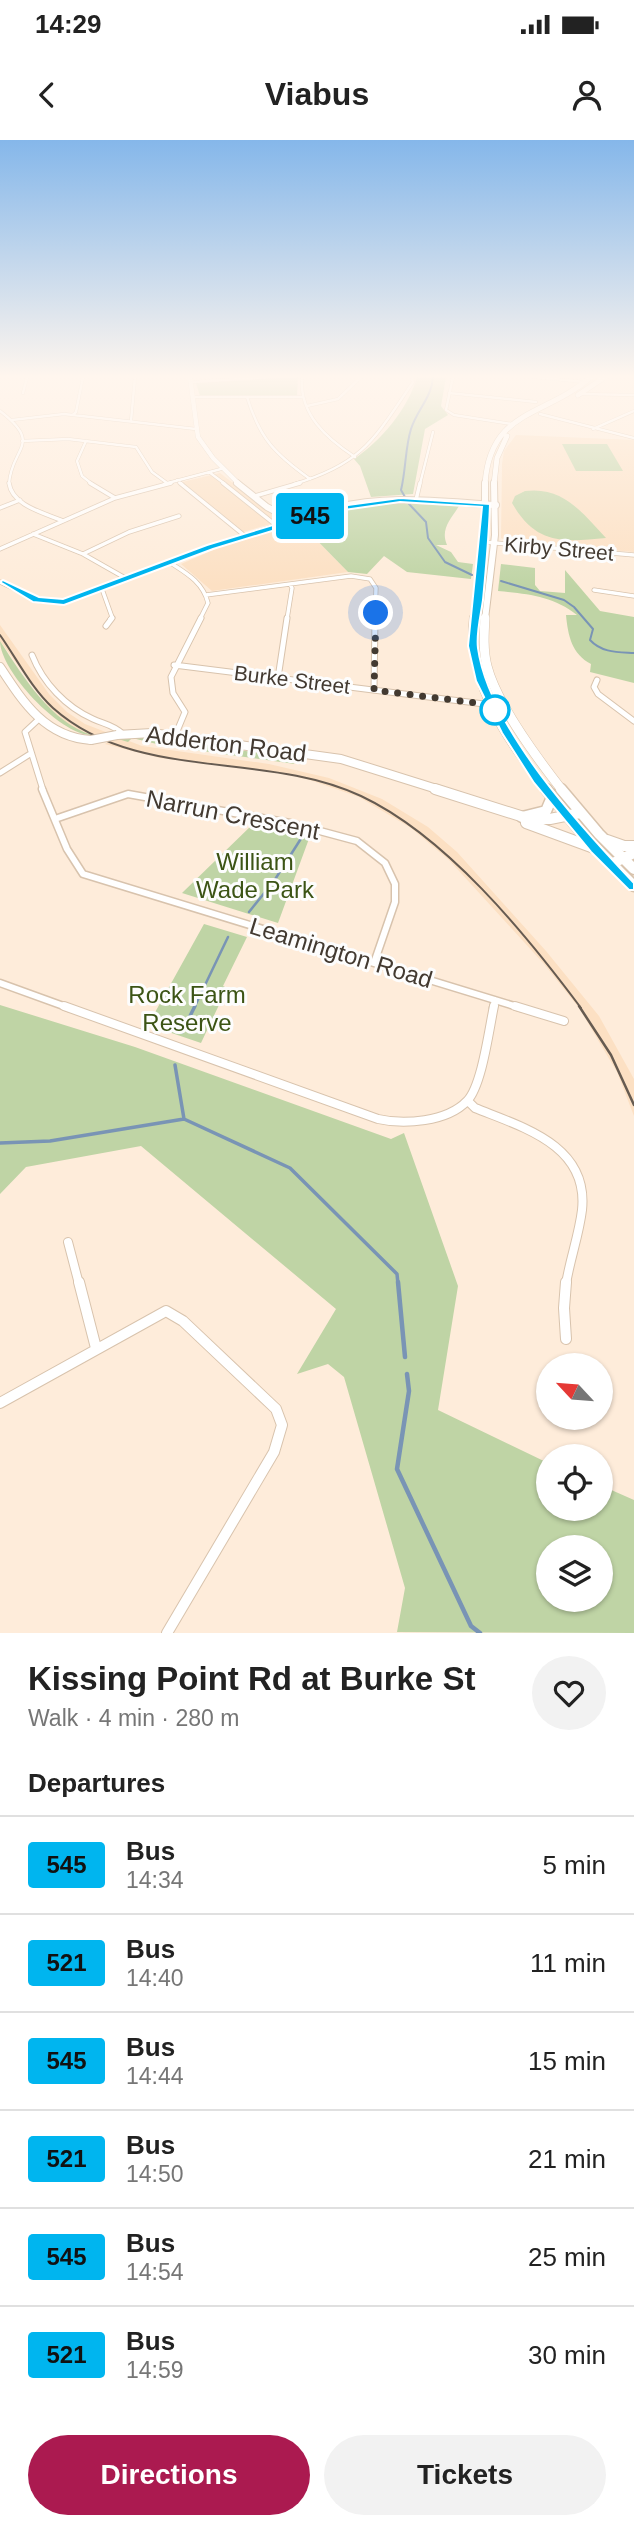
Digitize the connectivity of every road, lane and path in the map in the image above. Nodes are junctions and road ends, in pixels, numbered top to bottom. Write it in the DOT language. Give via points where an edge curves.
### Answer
graph roads {
  1 [pos="20,447"];
  2 [pos="83,447"];
  3 [pos="128,447"];
  4 [pos="204,447"];
  5 [pos="271,447"];
  6 [pos="340,447"];
  7 [pos="368,447"];
  8 [pos="429,447"];
  9 [pos="493,447"];
  10 [pos="500,447"];
  11 [pos="355,457"];
  12 [pos="221,469"];
  13 [pos="209,472"];
  14 [pos="310,479"];
  15 [pos="177,480"];
  16 [pos="167,483"];
  17 [pos="255,496"];
  18 [pos="114,498"];
  19 [pos="20,500"];
  20 [pos="416,500"];
  21 [pos="486,504"];
  22 [pos="496,505"];
  23 [pos="0,508"];
  24 [pos="179,516"];
  25 [pos="63,521"];
  26 [pos="288,521"];
  27 [pos="277,526"];
  28 [pos="33,534"];
  29 [pos="245,536"];
  30 [pos="484,542"];
  31 [pos="495,543"];
  32 [pos="0,549"];
  33 [pos="83,554"];
  34 [pos="634,555"];
  35 [pos="169,562"];
  36 [pos="127,579"];
  37 [pos="0,582"];
  38 [pos="290,584"];
  39 [pos="102,589"];
  40 [pos="594,590"];
  41 [pos="206,595"];
  42 [pos="634,596"];
  43 [pos="106,626"];
  44 [pos="32,655"];
  45 [pos="174,665"];
  46 [pos="0,667"];
  47 [pos="278,678"];
  48 [pos="597,680"];
  49 [pos="374,690"];
  50 [pos="492,705"];
  51 [pos="39,719"];
  52 [pos="634,721"];
  53 [pos="120,734"];
  54 [pos="175,736"];
  55 [pos="30,754"];
  56 [pos="0,774"];
  57 [pos="552,797"];
  58 [pos="477,803"];
  59 [pos="580,813"];
  60 [pos="567,816"];
  61 [pos="522,817"];
  62 [pos="55,819"];
  63 [pos="600,836"];
  64 [pos="634,846"];
  65 [pos="596,849"];
  66 [pos="634,853"];
  67 [pos="623,859"];
  68 [pos="611,864"];
  69 [pos="634,869"];
  70 [pos="634,886"];
  71 [pos="374,963"];
  72 [pos="0,983"];
  73 [pos="495,1000"];
  74 [pos="564,1021"];
  75 [pos="468,1101"];
  76 [pos="68,1242"];
  77 [pos="566,1339"];
  78 [pos="96,1348"];
  79 [pos="0,1403"];
  80 [pos="167,1633"];
  1 -- 19 [label="street" via="5,478 8,489"];
  2 -- 18 [label="street" via="77,456 78,469 87,481"];
  3 -- 16 [label="street" via="138,448 152,472"];
  4 -- 12 [label="street"];
  5 -- 14 [label="street"];
  6 -- 11 [label="street"];
  7 -- 11 [label="street"];
  8 -- 20 [label="street"];
  9 -- 21 [label="main road"];
  10 -- 22 [label="main road"];
  11 -- 14 [label="street"];
  12 -- 13 [label="street"];
  12 -- 17 [label="street"];
  13 -- 15 [label="street"];
  13 -- 27 [label="street"];
  14 -- 17 [label="street"];
  15 -- 16 [label="street"];
  15 -- 29 [label="street"];
  16 -- 18 [label="street"];
  17 -- 26 [label="street"];
  18 -- 25 [label="street"];
  19 -- 23 [label="street"];
  19 -- 25 [label="street"];
  20 -- 21 [label="street"];
  20 -- 26 [label="street" via="358,504"];
  21 -- 22 [label="street"];
  21 -- 30 [label="main road"];
  22 -- 31 [label="main road"];
  24 -- 33 [label="street" via="129,532"];
  25 -- 28 [label="street"];
  26 -- 27 [label="street"];
  27 -- 29 [label="street"];
  28 -- 32 [label="street"];
  28 -- 33 [label="street"];
  29 -- 35 [label="street"];
  30 -- 31 [label="street, Kirby Street"];
  30 -- 50 [label="main road" via="473,646"];
  31 -- 34 [label="street, Kirby Street"];
  31 -- 59 [label="main road" via="485,646 490,677 537,757"];
  33 -- 36 [label="street"];
  35 -- 36 [label="street"];
  35 -- 41 [label="street" via="198,583"];
  36 -- 39 [label="street"];
  37 -- 39 [label="street" via="49,602 64,602"];
  38 -- 41 [label="street"];
  38 -- 47 [label="street"];
  38 -- 49 [label="street" via="354,576 373,581"];
  39 -- 43 [label="street" via="112,617"];
  40 -- 42 [label="street"];
  41 -- 45 [label="street" via="205,612"];
  44 -- 53 [label="street" via="69,705 119,729"];
  45 -- 47 [label="street, Burke Street"];
  45 -- 54 [label="street" via="172,688 185,712"];
  46 -- 51 [label="street, Adderton Road"];
  47 -- 49 [label="street, Burke Street"];
  48 -- 52 [label="street" via="598,694"];
  49 -- 50 [label="street, Burke Street"];
  50 -- 57 [label="main road"];
  51 -- 53 [label="street, Adderton Road, bridge" via="64,737 92,740"];
  51 -- 55 [label="street, Leamington Road" via="25,732"];
  53 -- 54 [label="street, Adderton Road"];
  54 -- 58 [label="street, Adderton Road" via="341,759"];
  55 -- 56 [label="street"];
  55 -- 62 [label="street, Leamington Road"];
  57 -- 60 [label="main road"];
  57 -- 61 [label="main road" via="546,811"];
  58 -- 61 [label="street, Adderton Road"];
  58 -- 65 [label="street, Adderton Road"];
  59 -- 60 [label="street, Adderton Road"];
  59 -- 63 [label="main road"];
  60 -- 61 [label="street, Adderton Road"];
  60 -- 65 [label="main road"];
  62 -- 71 [label="street, Leamington Road" via="70,858 83,874"];
  62 -- 71 [label="street, Narrun Crescent" via="128,794 289,823 357,841 385,863 395,884 395,902"];
  63 -- 64 [label="street" via="618,845"];
  63 -- 67 [label="main road"];
  65 -- 68 [label="main road"];
  66 -- 67 [label="street"];
  67 -- 68 [label="street"];
  67 -- 69 [label="main road"];
  68 -- 70 [label="main road"];
  71 -- 73 [label="street, Leamington Road"];
  72 -- 75 [label="street" via="394,1124 424,1122"];
  73 -- 74 [label="street, Leamington Road"];
  73 -- 75 [label="street" via="481,1071"];
  75 -- 77 [label="street" via="544,1137 579,1179 584,1204 563,1303"];
  76 -- 78 [label="street"];
  78 -- 79 [label="street"];
  78 -- 80 [label="street" via="160,1312 172,1312 270,1402 280,1417 281,1433 274,1452"];
}
